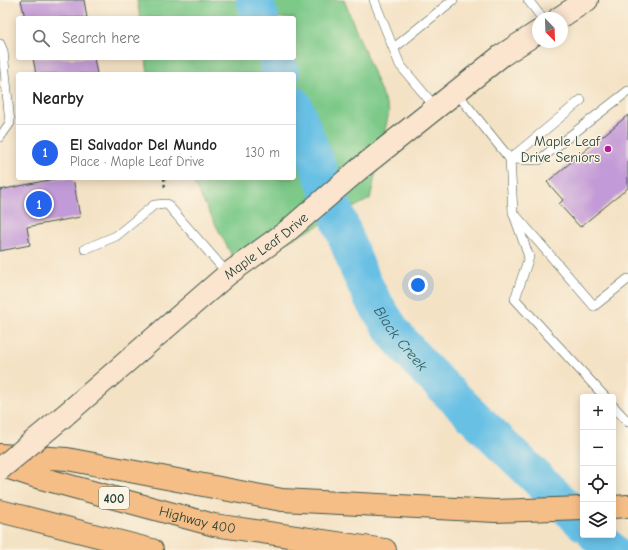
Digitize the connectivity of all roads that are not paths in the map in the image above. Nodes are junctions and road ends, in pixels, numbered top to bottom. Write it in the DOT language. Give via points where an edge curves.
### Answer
graph roads {
  1 [pos="374,0"];
  2 [pos="453,0"];
  3 [pos="528,0"];
  4 [pos="587,0"];
  5 [pos="537,12"];
  6 [pos="568,12"];
  7 [pos="532,36"];
  8 [pos="0,44"];
  9 [pos="394,48"];
  10 [pos="628,91"];
  11 [pos="456,92"];
  12 [pos="581,100"];
  13 [pos="436,108"];
  14 [pos="0,137"];
  15 [pos="510,159"];
  16 [pos="513,212"];
  17 [pos="85,249"];
  18 [pos="228,274"];
  19 [pos="628,279"];
  20 [pos="602,394"];
  21 [pos="616,409"];
  22 [pos="628,422"];
  23 [pos="3,465"];
  24 [pos="628,506"];
  25 [pos="616,507"];
  26 [pos="580,508"];
  27 [pos="3,512"];
  28 [pos="96,550"];
  29 [pos="152,550"];
  30 [pos="385,550"];
  1 -- 9 [label="lane"];
  2 -- 9 [label="lane"];
  3 -- 5 [label="lane"];
  4 -- 6 [label="street"];
  7 -- 11 [label="street, Maple Leaf Drive" via="501,56"];
  8 -- 14 [label="lane" via="10,123"];
  9 -- 13 [label="lane" via="400,64"];
  10 -- 15 [label="lane" via="539,160"];
  11 -- 13 [label="street, Maple Leaf Drive"];
  11 -- 15 [label="lane"];
  12 -- 15 [label="lane"];
  13 -- 18 [label="street, Maple Leaf Drive" via="285,233"];
  15 -- 16 [label="lane"];
  16 -- 19 [label="lane" via="594,306"];
  16 -- 20 [label="lane" via="529,257 515,299"];
  17 -- 18 [label="lane" via="116,236 154,205 166,204"];
  18 -- 23 [label="street, Maple Leaf Drive, bridge" via="64,416"];
  21 -- 22 [label="lane"];
  23 -- 26 [label="highway" via="67,459 282,500 495,511"];
  23 -- 30 [label="highway, Highway 400 / 400" via="214,525"];
  24 -- 25 [label="highway"];
  27 -- 28 [label="highway"];
  27 -- 29 [label="highway"];
}
